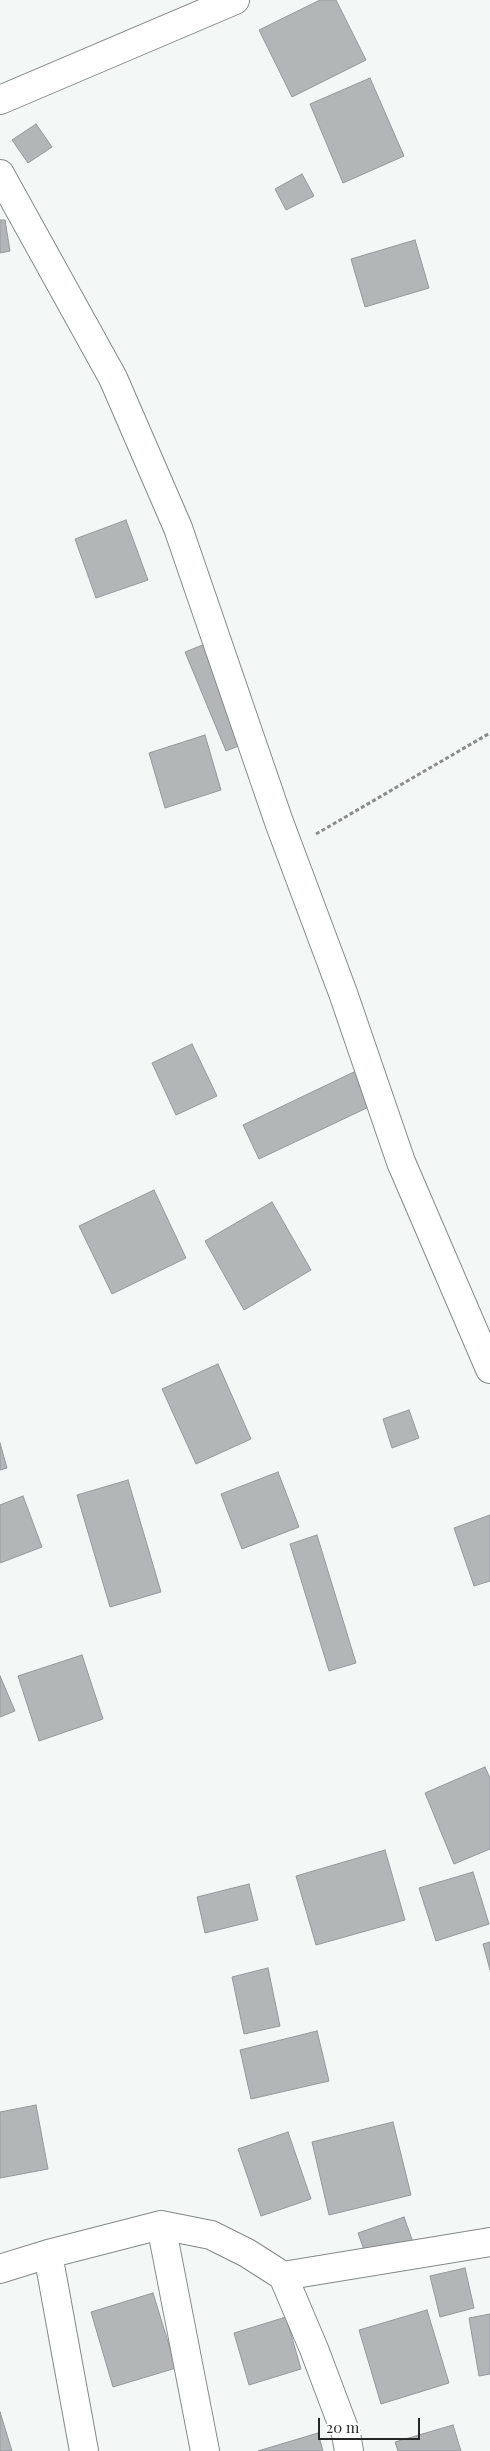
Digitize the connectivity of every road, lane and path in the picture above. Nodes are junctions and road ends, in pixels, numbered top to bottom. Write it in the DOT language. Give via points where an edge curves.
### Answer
graph roads {
  1 [pos="235,0"];
  2 [pos="0,100"];
  3 [pos="0,174"];
  4 [pos="490,733"];
  5 [pos="290,849"];
  6 [pos="490,1369"];
  7 [pos="161,2225"];
  8 [pos="490,2242"];
  9 [pos="48,2254"];
  10 [pos="0,2269"];
  11 [pos="283,2276"];
  12 [pos="84,2451"];
  13 [pos="205,2451"];
  14 [pos="349,2451"];
  1 -- 2 [label="street"];
  3 -- 5 [label="street" via="113,378 174,519"];
  4 -- 5 [label="path"];
  5 -- 6 [label="street" via="401,1162"];
  7 -- 9 [label="street"];
  7 -- 11 [label="street" via="211,2235 247,2252"];
  7 -- 13 [label="street"];
  8 -- 11 [label="street"];
  9 -- 10 [label="street"];
  9 -- 12 [label="street"];
  11 -- 14 [label="street" via="314,2349 346,2434"];
}
